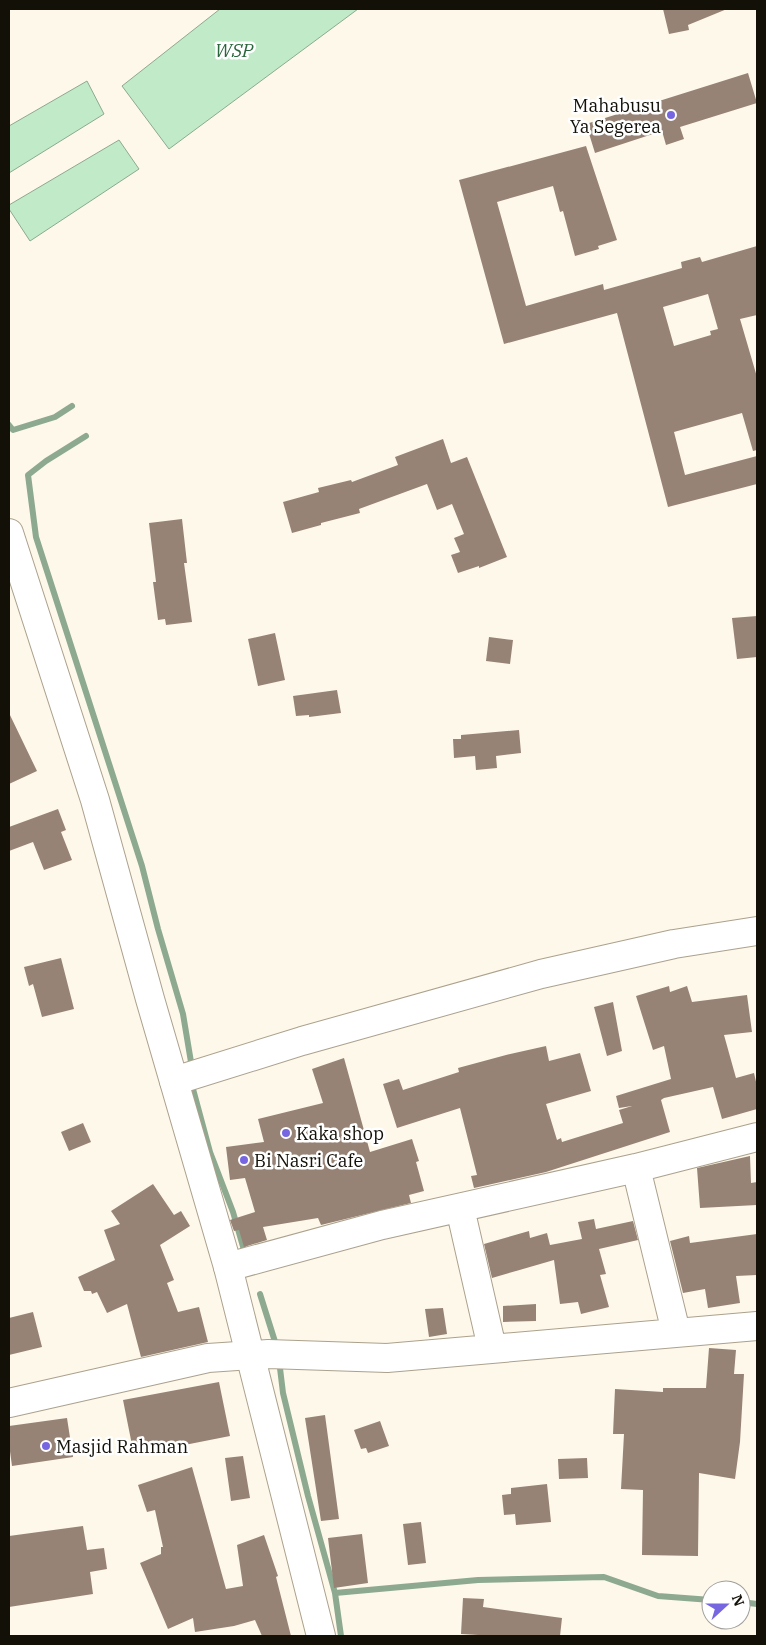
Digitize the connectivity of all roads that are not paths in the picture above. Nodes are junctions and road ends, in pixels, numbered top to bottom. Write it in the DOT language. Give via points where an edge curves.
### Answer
graph roads {
  1 [pos="9,533"];
  2 [pos="757,931"];
  3 [pos="174,1080"];
  4 [pos="757,1136"];
  5 [pos="636,1168"];
  6 [pos="460,1208"];
  7 [pos="228,1267"];
  8 [pos="757,1326"];
  9 [pos="676,1332"];
  10 [pos="492,1348"];
  11 [pos="250,1355"];
  12 [pos="9,1403"];
  13 [pos="320,1636"];
  1 -- 3 [label="street" via="95,800"];
  2 -- 3 [label="street" via="674,944 542,974"];
  3 -- 7 [label="street"];
  4 -- 5 [label="street"];
  5 -- 6 [label="street"];
  5 -- 9 [label="street"];
  6 -- 7 [label="street" via="382,1225"];
  6 -- 10 [label="street"];
  7 -- 11 [label="street"];
  8 -- 9 [label="street"];
  9 -- 10 [label="street"];
  10 -- 11 [label="street" via="387,1358"];
  11 -- 12 [label="street" via="208,1358"];
  11 -- 13 [label="street"];
}
